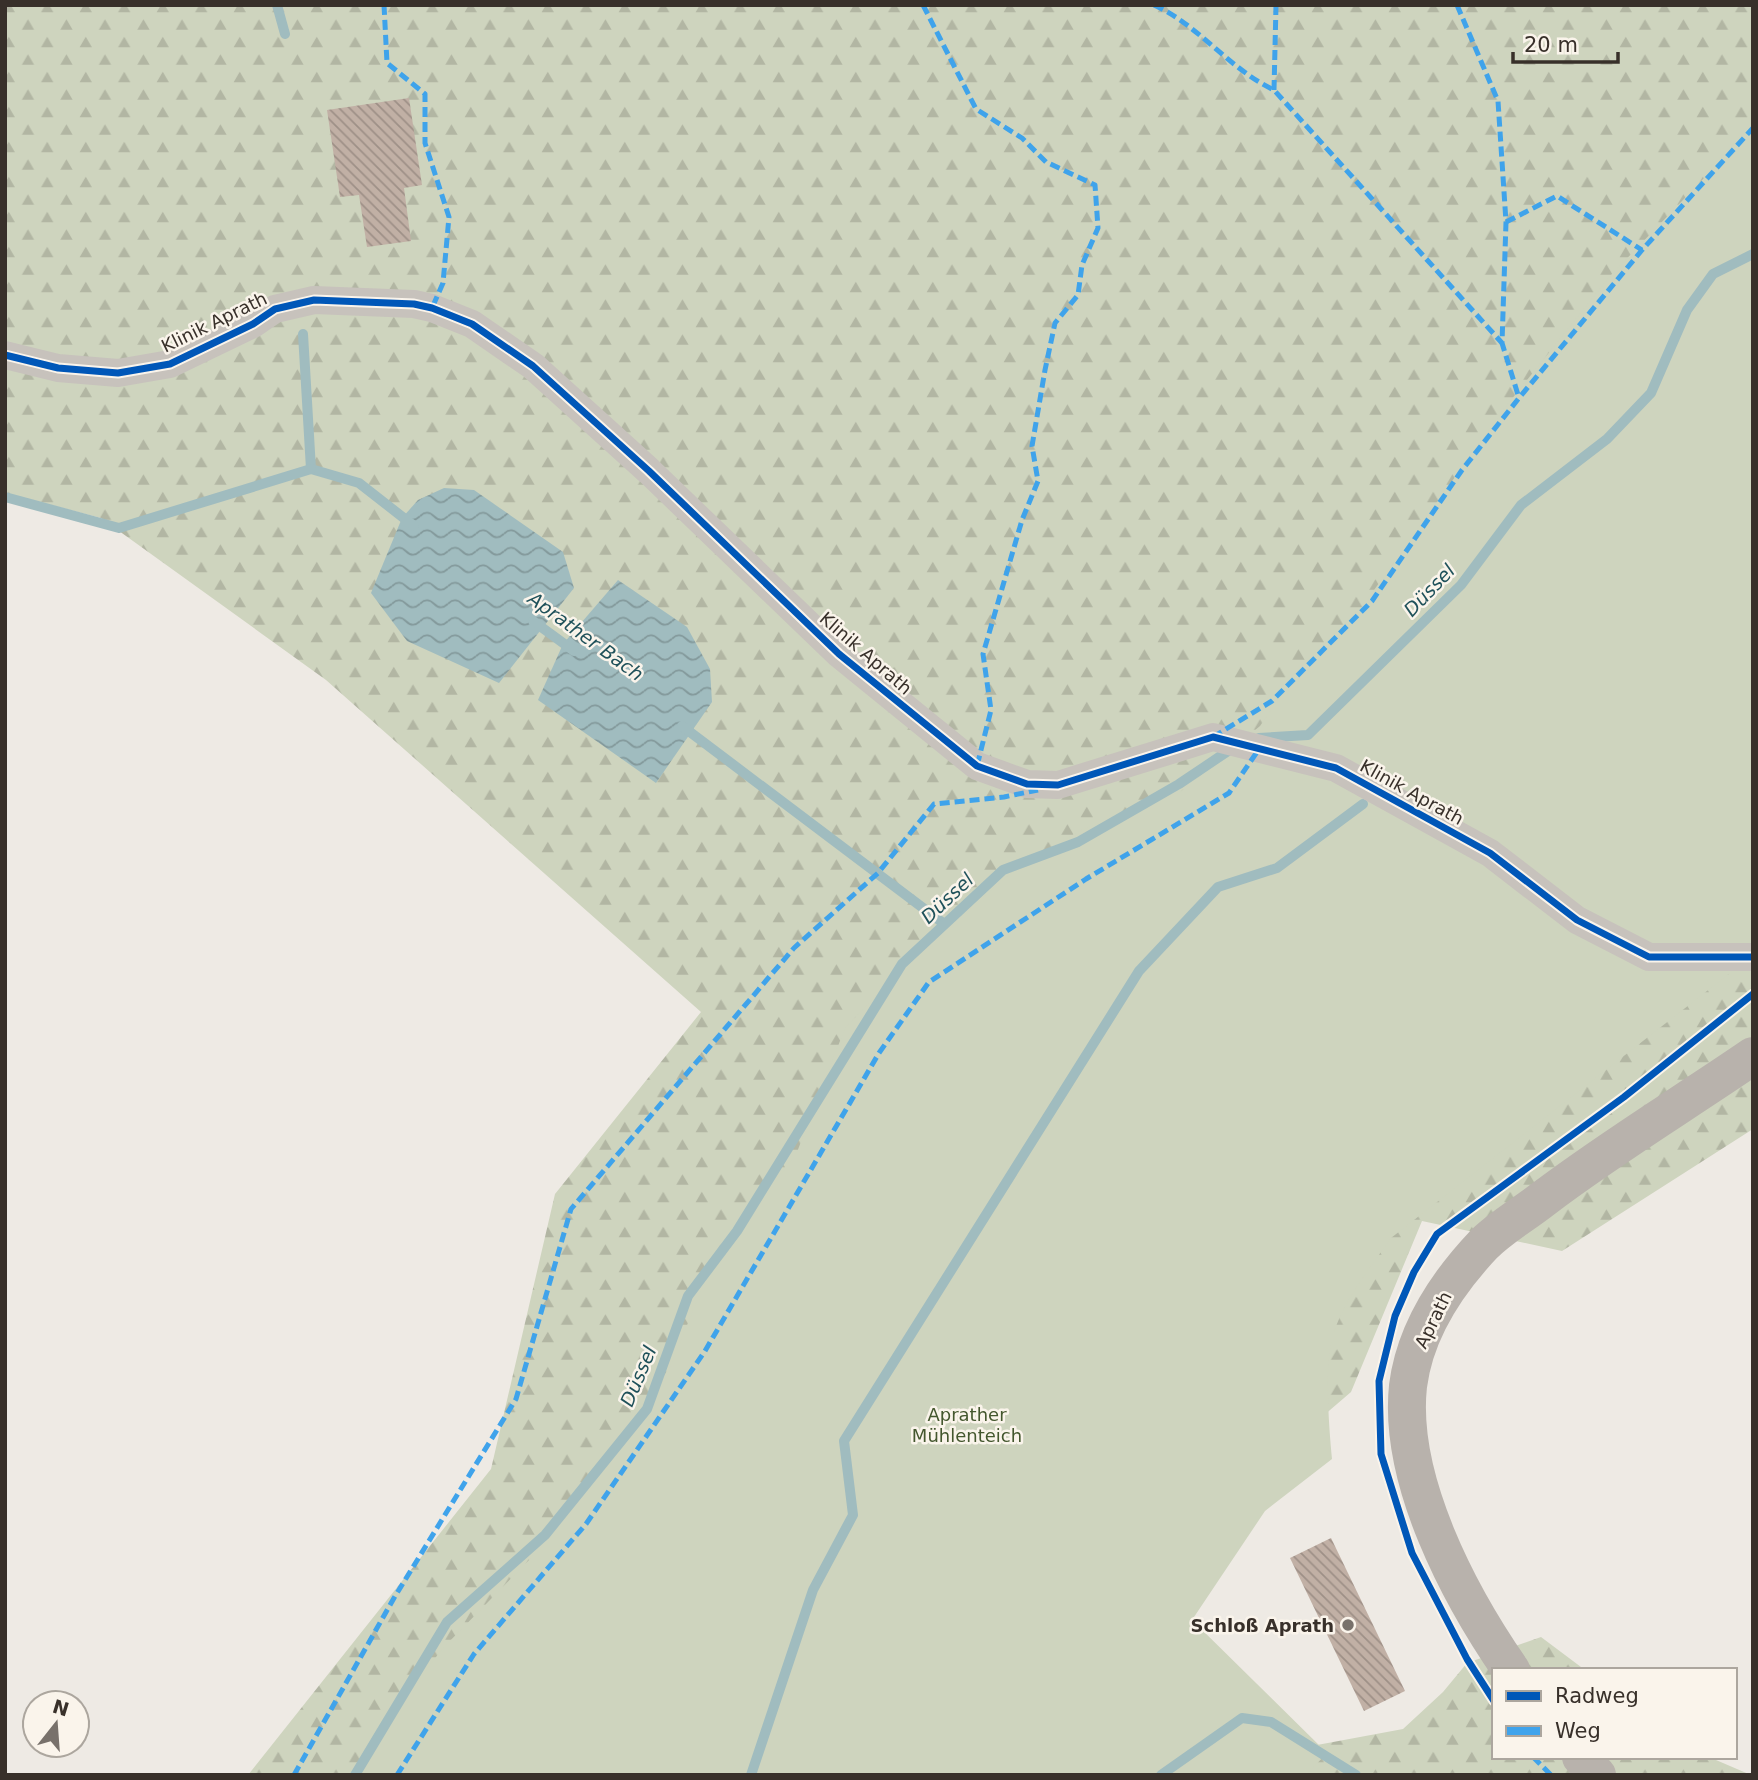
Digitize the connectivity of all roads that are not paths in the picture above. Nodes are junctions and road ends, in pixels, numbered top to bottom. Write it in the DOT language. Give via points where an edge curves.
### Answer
graph roads {
  1 [pos="5,355"];
  2 [pos="1753,957"];
  3 [pos="1753,1056"];
  4 [pos="1510,1668"];
  5 [pos="1583,1759"];
  6 [pos="1597,1775"];
  1 -- 2 [label="street, Klinik Aprath" via="58,368 118,373 170,364 275,309 314,300 432,308 471,324 533,366 839,654 977,766 1027,785 1058,785 1213,737 1336,768 1490,853 1577,920 1649,957"];
  3 -- 4 [label="main road, Aprath" via="1566,1182 1486,1242 1442,1294 1421,1336 1408,1387 1411,1459 1439,1538 1485,1632"];
  5 -- 6 [label="main road"];
}
